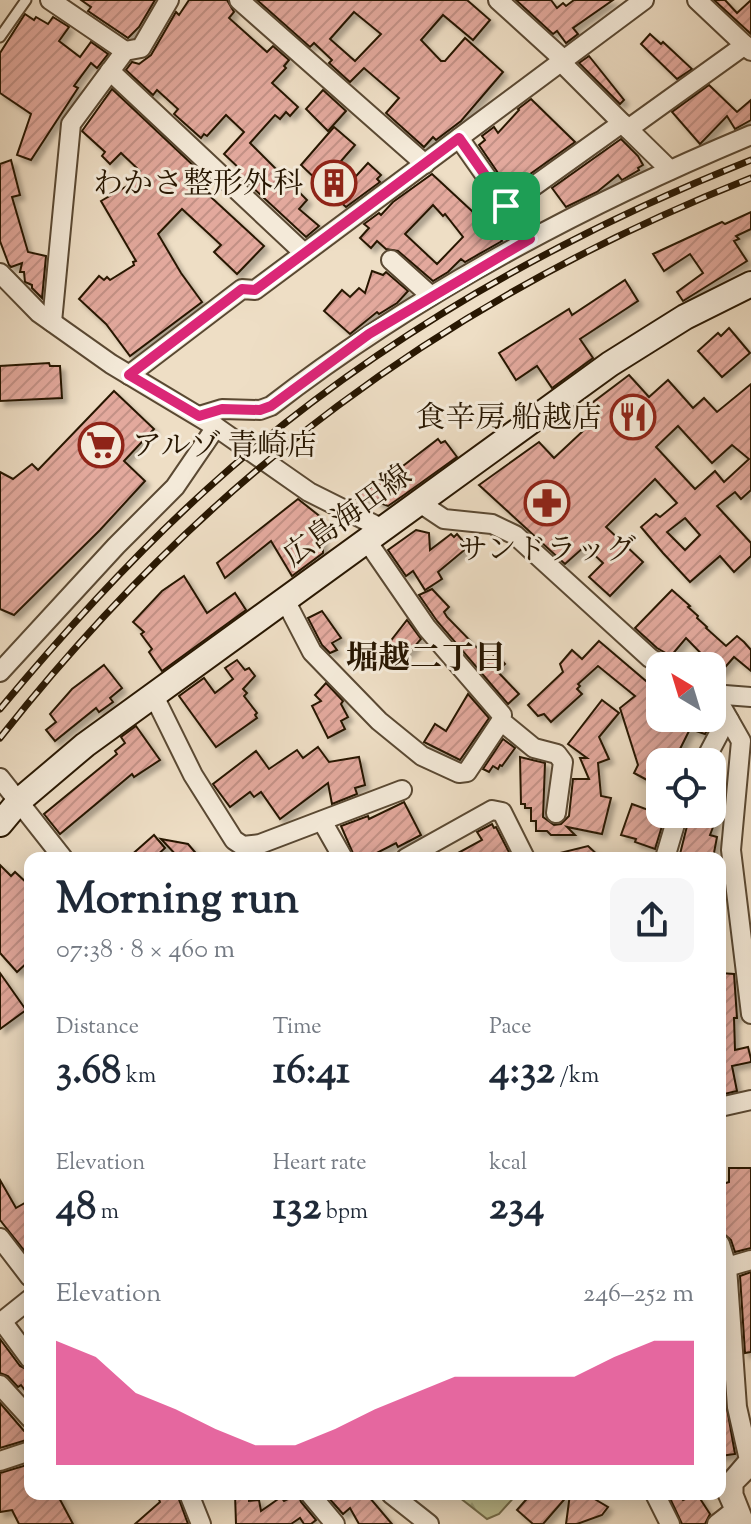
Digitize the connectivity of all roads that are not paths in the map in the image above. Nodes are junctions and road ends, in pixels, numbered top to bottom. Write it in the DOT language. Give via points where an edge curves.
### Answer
graph roads {
  1 [pos="26,0"];
  2 [pos="50,0"];
  3 [pos="169,0"];
  4 [pos="239,0"];
  5 [pos="498,0"];
  6 [pos="644,0"];
  7 [pos="697,0"];
  8 [pos="0,37"];
  9 [pos="748,48"];
  10 [pos="125,51"];
  11 [pos="562,61"];
  12 [pos="110,71"];
  13 [pos="625,126"];
  14 [pos="751,135"];
  15 [pos="459,138"];
  16 [pos="425,164"];
  17 [pos="670,170"];
  18 [pos="506,206"];
  19 [pos="530,239"];
  20 [pos="304,253"];
  21 [pos="391,260"];
  22 [pos="0,273"];
  23 [pos="751,284"];
  24 [pos="431,296"];
  25 [pos="52,322"];
  26 [pos="129,375"];
  27 [pos="199,416"];
  28 [pos="216,427"];
  29 [pos="420,503"];
  30 [pos="375,535"];
  31 [pos="285,600"];
  32 [pos="646,654"];
  33 [pos="0,672"];
  34 [pos="154,696"];
  35 [pos="726,696"];
  36 [pos="751,697"];
  37 [pos="726,715"];
  38 [pos="729,720"];
  39 [pos="501,721"];
  40 [pos="711,748"];
  41 [pos="0,778"];
  42 [pos="402,790"];
  43 [pos="20,800"];
  44 [pos="556,813"];
  45 [pos="322,821"];
  46 [pos="0,824"];
  47 [pos="674,828"];
  48 [pos="59,852"];
  49 [pos="340,852"];
  50 [pos="417,852"];
  51 [pos="522,852"];
  52 [pos="667,852"];
  53 [pos="751,1014"];
  54 [pos="751,1100"];
  55 [pos="726,1106"];
  56 [pos="0,1238"];
  57 [pos="751,1260"];
  58 [pos="726,1264"];
  59 [pos="727,1267"];
  60 [pos="24,1269"];
  61 [pos="24,1304"];
  62 [pos="1,1322"];
  63 [pos="24,1351"];
  64 [pos="0,1385"];
  65 [pos="24,1411"];
  66 [pos="24,1453"];
  67 [pos="0,1461"];
  68 [pos="751,1472"];
  69 [pos="726,1487"];
  70 [pos="726,1490"];
  71 [pos="191,1500"];
  72 [pos="315,1500"];
  73 [pos="399,1500"];
  74 [pos="658,1500"];
  75 [pos="738,1517"];
  76 [pos="201,1524"];
  77 [pos="335,1524"];
  78 [pos="429,1524"];
  79 [pos="670,1524"];
  80 [pos="717,1524"];
  81 [pos="750,1524"];
  1 -- 8 [label="lane"];
  2 -- 10 [label="street"];
  3 -- 10 [label="street" via="141,48"];
  4 -- 16 [label="street"];
  5 -- 11 [label="street"];
  6 -- 11 [label="street"];
  7 -- 9 [label="street"];
  9 -- 13 [label="street"];
  10 -- 12 [label="street"];
  11 -- 13 [label="street"];
  11 -- 15 [label="street"];
  12 -- 20 [label="street"];
  12 -- 25 [label="street" via="71,124"];
  13 -- 17 [label="street"];
  13 -- 18 [label="street"];
  14 -- 17 [label="street"];
  15 -- 16 [label="street"];
  15 -- 18 [label="street"];
  16 -- 20 [label="street"];
  17 -- 19 [label="street"];
  18 -- 19 [label="street"];
  19 -- 24 [label="street"];
  20 -- 26 [label="street" via="255,290 242,289"];
  21 -- 24 [label="street"];
  22 -- 25 [label="street"];
  23 -- 29 [label="main road, 広島海田線" via="610,364"];
  24 -- 27 [label="street" via="271,406"];
  25 -- 26 [label="street"];
  26 -- 27 [label="street"];
  27 -- 28 [label="street"];
  28 -- 30 [label="street"];
  28 -- 33 [label="street" via="175,487"];
  29 -- 30 [label="main road, 広島海田線"];
  29 -- 32 [label="street" via="444,519 492,524 515,535"];
  30 -- 31 [label="main road, 広島海田線"];
  30 -- 39 [label="street" via="420,619 502,715"];
  31 -- 34 [label="main road, 広島海田線"];
  31 -- 39 [label="street" via="312,652 379,721 422,756 467,772"];
  34 -- 43 [label="main road, 広島海田線"];
  34 -- 45 [label="street" via="193,775 234,840 243,846 260,844"];
  35 -- 36 [label="street"];
  37 -- 38 [label="street"];
  38 -- 40 [label="street"];
  38 -- 53 [label="street" via="741,741 731,850"];
  39 -- 44 [label="street" via="534,748 557,754 563,762"];
  41 -- 43 [label="street"];
  42 -- 45 [label="street"];
  43 -- 46 [label="main road, 広島海田線"];
  43 -- 48 [label="street"];
  45 -- 49 [label="street"];
  47 -- 52 [label="street"];
  50 -- 51 [label="street" via="492,810 502,812"];
  54 -- 55 [label="street"];
  56 -- 60 [label="street"];
  57 -- 59 [label="street"];
  58 -- 59 [label="street"];
  59 -- 69 [label="street" via="736,1393 749,1460"];
  61 -- 62 [label="street"];
  62 -- 63 [label="street"];
  64 -- 65 [label="street"];
  66 -- 67 [label="street"];
  68 -- 81 [label="lane" via="738,1485"];
  70 -- 75 [label="street"];
  71 -- 76 [label="street"];
  72 -- 77 [label="street"];
  73 -- 78 [label="street"];
  74 -- 79 [label="street"];
  75 -- 80 [label="street"];
}
